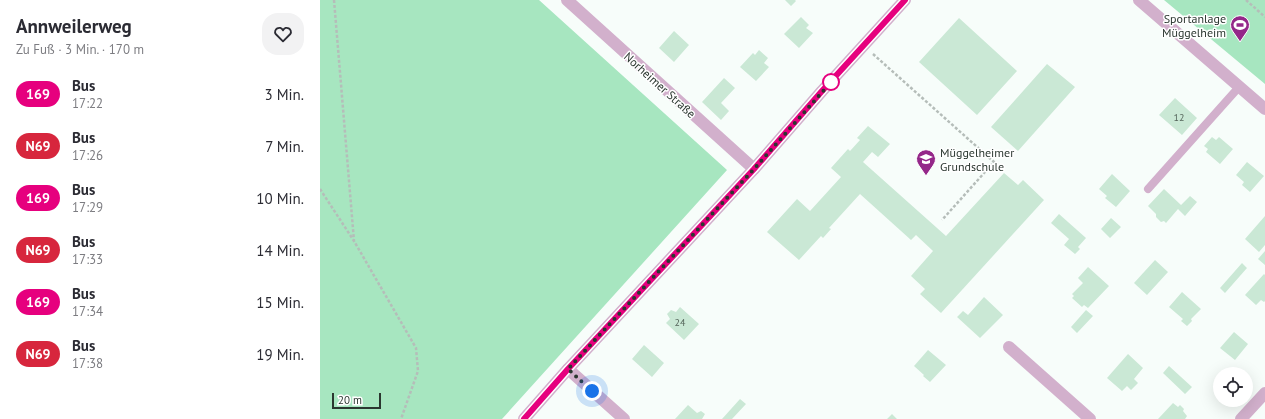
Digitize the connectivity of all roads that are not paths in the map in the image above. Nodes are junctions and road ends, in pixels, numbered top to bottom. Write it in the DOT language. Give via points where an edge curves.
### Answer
graph roads {
  1 [pos="568,0"];
  2 [pos="1139,0"];
  3 [pos="901,1"];
  4 [pos="1240,87"];
  5 [pos="1265,109"];
  6 [pos="754,169"];
  7 [pos="1148,189"];
  8 [pos="1009,347"];
  9 [pos="568,369"];
  10 [pos="1265,393"];
  11 [pos="524,419"];
  12 [pos="624,419"];
  13 [pos="1090,419"];
  14 [pos="1241,419"];
  1 -- 6 [label="street, Norheimer Straße"];
  2 -- 4 [label="street"];
  3 -- 6 [label="street"];
  4 -- 5 [label="street"];
  4 -- 7 [label="lane"];
  6 -- 9 [label="street"];
  8 -- 13 [label="street"];
  9 -- 11 [label="street"];
  9 -- 12 [label="street"];
  10 -- 14 [label="street"];
}
